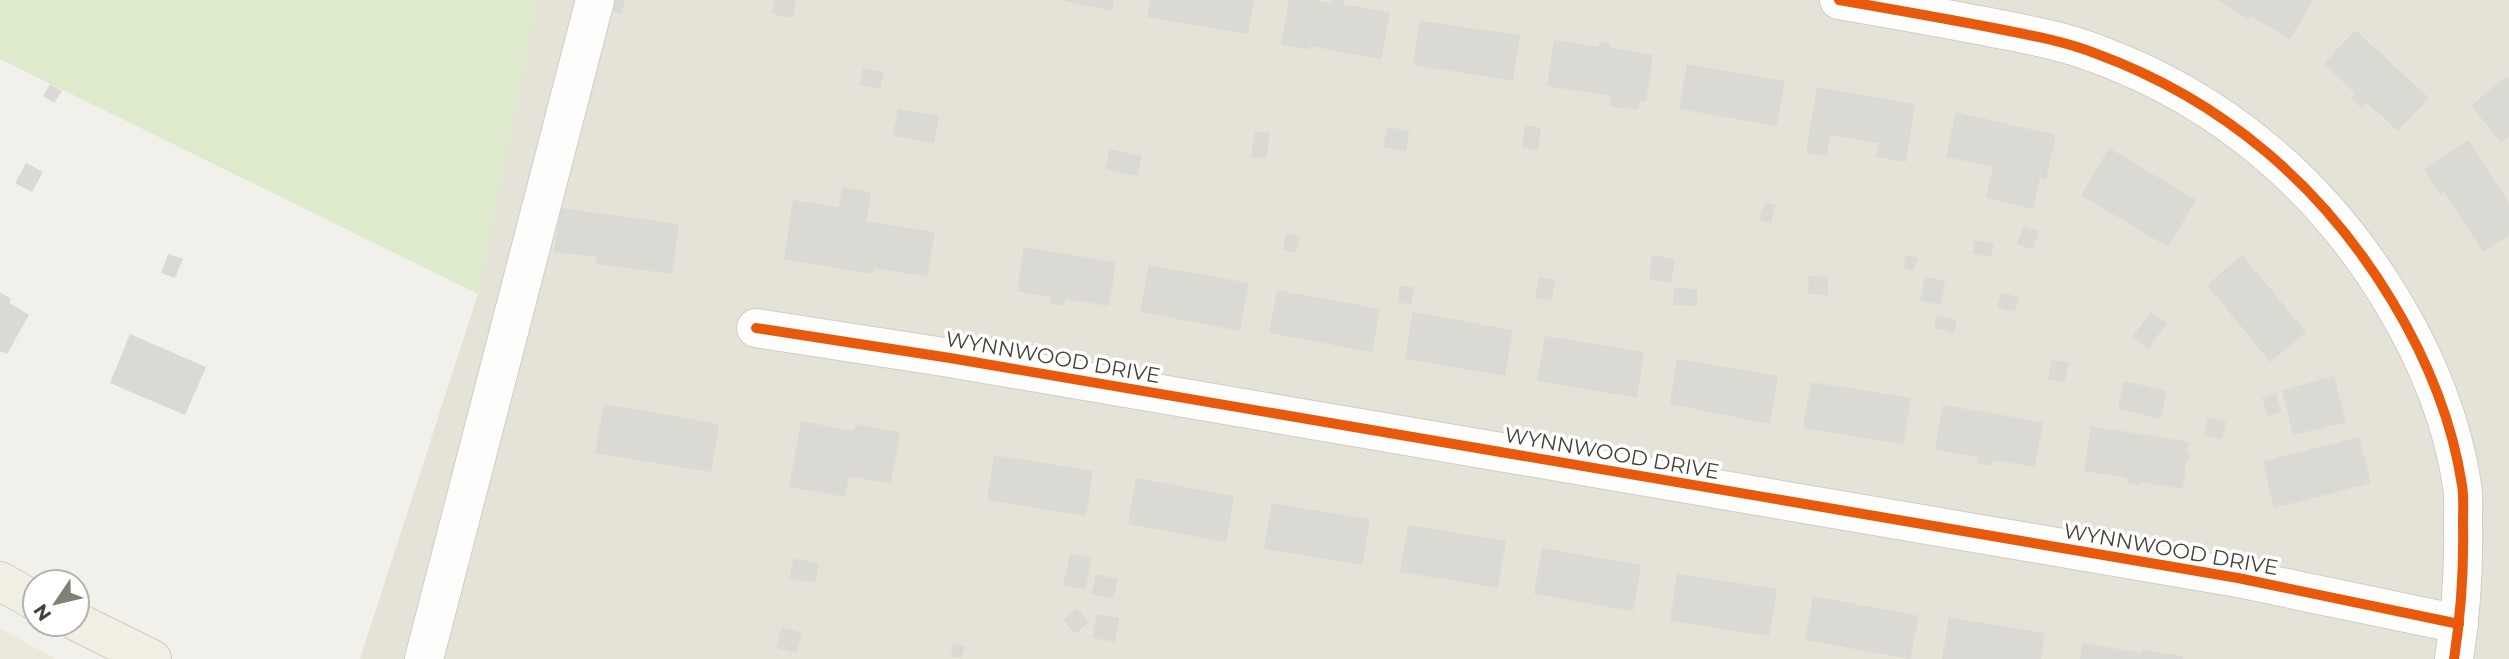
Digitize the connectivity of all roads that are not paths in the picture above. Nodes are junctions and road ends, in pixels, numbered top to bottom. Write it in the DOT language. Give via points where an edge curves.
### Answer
graph roads {
  1 [pos="595,0"];
  2 [pos="1839,0"];
  3 [pos="756,328"];
  4 [pos="0,581"];
  5 [pos="21,593"];
  6 [pos="91,629"];
  7 [pos="2457,642"];
  8 [pos="152,659"];
  9 [pos="424,659"];
  1 -- 9 [label="street"];
  2 -- 7 [label="street" via="2041,38 2135,69 2172,86 2254,143 2316,201 2387,293 2435,386 2463,487"];
  3 -- 7 [label="street, WYNNWOOD DRIVE" via="2238,578"];
  4 -- 5 [label="main road"];
  6 -- 8 [label="main road"];
}
